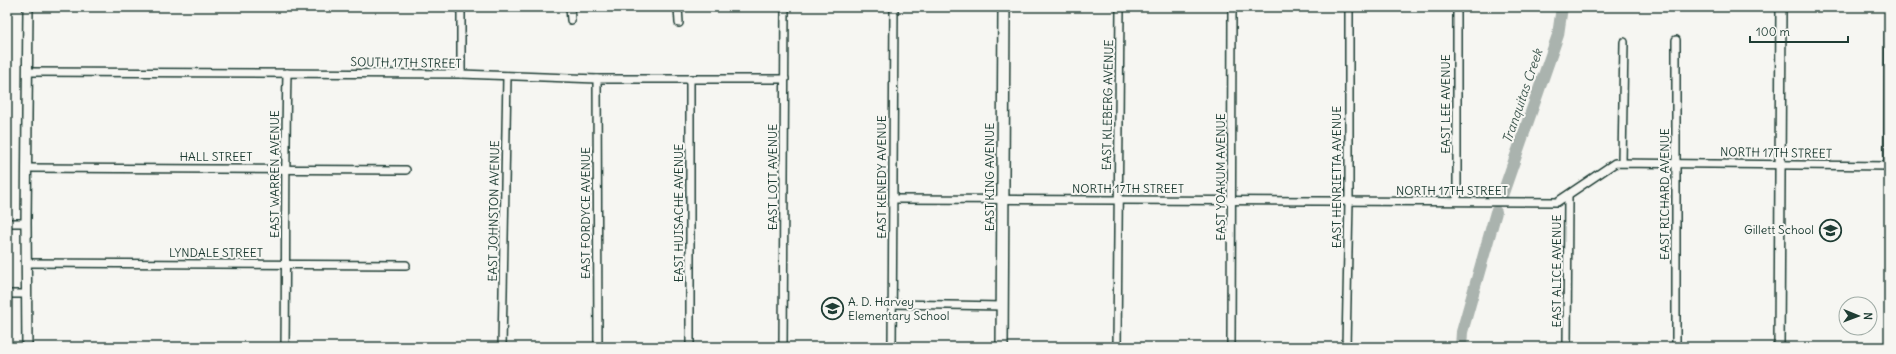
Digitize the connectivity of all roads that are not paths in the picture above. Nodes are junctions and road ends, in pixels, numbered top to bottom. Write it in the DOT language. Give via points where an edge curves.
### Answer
graph roads {
  1 [pos="28,7"];
  2 [pos="462,7"];
  3 [pos="570,7"];
  4 [pos="678,7"];
  5 [pos="785,7"];
  6 [pos="894,7"];
  7 [pos="1004,7"];
  8 [pos="1120,7"];
  9 [pos="1232,7"];
  10 [pos="1349,7"];
  11 [pos="1457,7"];
  12 [pos="1781,7"];
  13 [pos="1889,7"];
  14 [pos="570,20"];
  15 [pos="678,23"];
  16 [pos="1676,40"];
  17 [pos="1624,42"];
  18 [pos="28,72"];
  19 [pos="287,73"];
  20 [pos="461,74"];
  21 [pos="507,76"];
  22 [pos="597,79"];
  23 [pos="690,79"];
  24 [pos="785,79"];
  25 [pos="1622,162"];
  26 [pos="1676,163"];
  27 [pos="1780,164"];
  28 [pos="1888,166"];
  29 [pos="26,168"];
  30 [pos="285,168"];
  31 [pos="406,170"];
  32 [pos="1568,196"];
  33 [pos="893,199"];
  34 [pos="1003,199"];
  35 [pos="1232,200"];
  36 [pos="1118,201"];
  37 [pos="1349,201"];
  38 [pos="1457,201"];
  39 [pos="7,223"];
  40 [pos="26,223"];
  41 [pos="26,263"];
  42 [pos="286,264"];
  43 [pos="406,265"];
  44 [pos="7,294"];
  45 [pos="26,294"];
  46 [pos="892,304"];
  47 [pos="1002,306"];
  48 [pos="1231,346"];
  49 [pos="27,347"];
  50 [pos="285,347"];
  51 [pos="502,347"];
  52 [pos="598,347"];
  53 [pos="690,347"];
  54 [pos="783,347"];
  55 [pos="892,347"];
  56 [pos="1002,347"];
  57 [pos="1117,347"];
  58 [pos="1346,347"];
  59 [pos="1567,347"];
  60 [pos="1676,347"];
  61 [pos="1780,347"];
  1 -- 18 [label="street"];
  2 -- 20 [label="street"];
  3 -- 14 [label="street"];
  4 -- 15 [label="street"];
  5 -- 24 [label="street, EAST LOTT AVENUE"];
  6 -- 33 [label="street, EAST KENEDY AVENUE"];
  7 -- 34 [label="main road, EAST KING AVENUE"];
  8 -- 36 [label="street, EAST KLEBERG AVENUE"];
  9 -- 35 [label="street, EAST YOAKUM AVENUE"];
  10 -- 37 [label="street, EAST HENRIETTA AVENUE"];
  11 -- 38 [label="street, EAST LEE AVENUE"];
  12 -- 27 [label="street"];
  13 -- 28 [label="street"];
  16 -- 26 [label="street, EAST RICHARD AVENUE"];
  17 -- 25 [label="street"];
  18 -- 19 [label="street, SOUTH 17TH STREET"];
  18 -- 29 [label="street"];
  19 -- 20 [label="street, SOUTH 17TH STREET"];
  19 -- 30 [label="street, EAST WARREN AVENUE"];
  20 -- 21 [label="street, SOUTH 17TH STREET"];
  21 -- 22 [label="street, SOUTH 17TH STREET"];
  21 -- 51 [label="street, EAST JOHNSTON AVENUE"];
  22 -- 23 [label="street, SOUTH 17TH STREET"];
  22 -- 52 [label="street, EAST FORDYCE AVENUE"];
  23 -- 24 [label="street, SOUTH 17TH STREET"];
  23 -- 53 [label="street, EAST HUISACHE AVENUE"];
  24 -- 54 [label="street, EAST LOTT AVENUE"];
  25 -- 26 [label="street, NORTH 17TH STREET"];
  25 -- 32 [label="street, NORTH 17TH STREET" via="1615,163"];
  26 -- 27 [label="street, NORTH 17TH STREET"];
  26 -- 60 [label="street, EAST RICHARD AVENUE"];
  27 -- 28 [label="street, NORTH 17TH STREET"];
  27 -- 61 [label="street"];
  29 -- 30 [label="street, HALL STREET"];
  29 -- 40 [label="street"];
  30 -- 31 [label="street, HALL STREET"];
  30 -- 42 [label="street, EAST WARREN AVENUE"];
  32 -- 38 [label="street, NORTH 17TH STREET" via="1557,202"];
  32 -- 59 [label="street, EAST ALICE AVENUE"];
  33 -- 34 [label="street"];
  33 -- 46 [label="street, EAST KENEDY AVENUE"];
  34 -- 36 [label="street, NORTH 17TH STREET"];
  34 -- 47 [label="main road, EAST KING AVENUE"];
  35 -- 36 [label="street, NORTH 17TH STREET"];
  35 -- 37 [label="street, NORTH 17TH STREET"];
  35 -- 48 [label="street, EAST YOAKUM AVENUE"];
  36 -- 57 [label="street, EAST KLEBERG AVENUE"];
  37 -- 38 [label="street, NORTH 17TH STREET"];
  37 -- 58 [label="street, EAST HENRIETTA AVENUE"];
  39 -- 40 [label="street"];
  40 -- 41 [label="street"];
  41 -- 42 [label="street, LYNDALE STREET"];
  41 -- 45 [label="street"];
  42 -- 43 [label="street, LYNDALE STREET"];
  42 -- 50 [label="street, EAST WARREN AVENUE"];
  44 -- 45 [label="street"];
  45 -- 49 [label="street"];
  46 -- 47 [label="street"];
  46 -- 55 [label="street, EAST KENEDY AVENUE"];
  47 -- 56 [label="main road, EAST KING AVENUE"];
}
